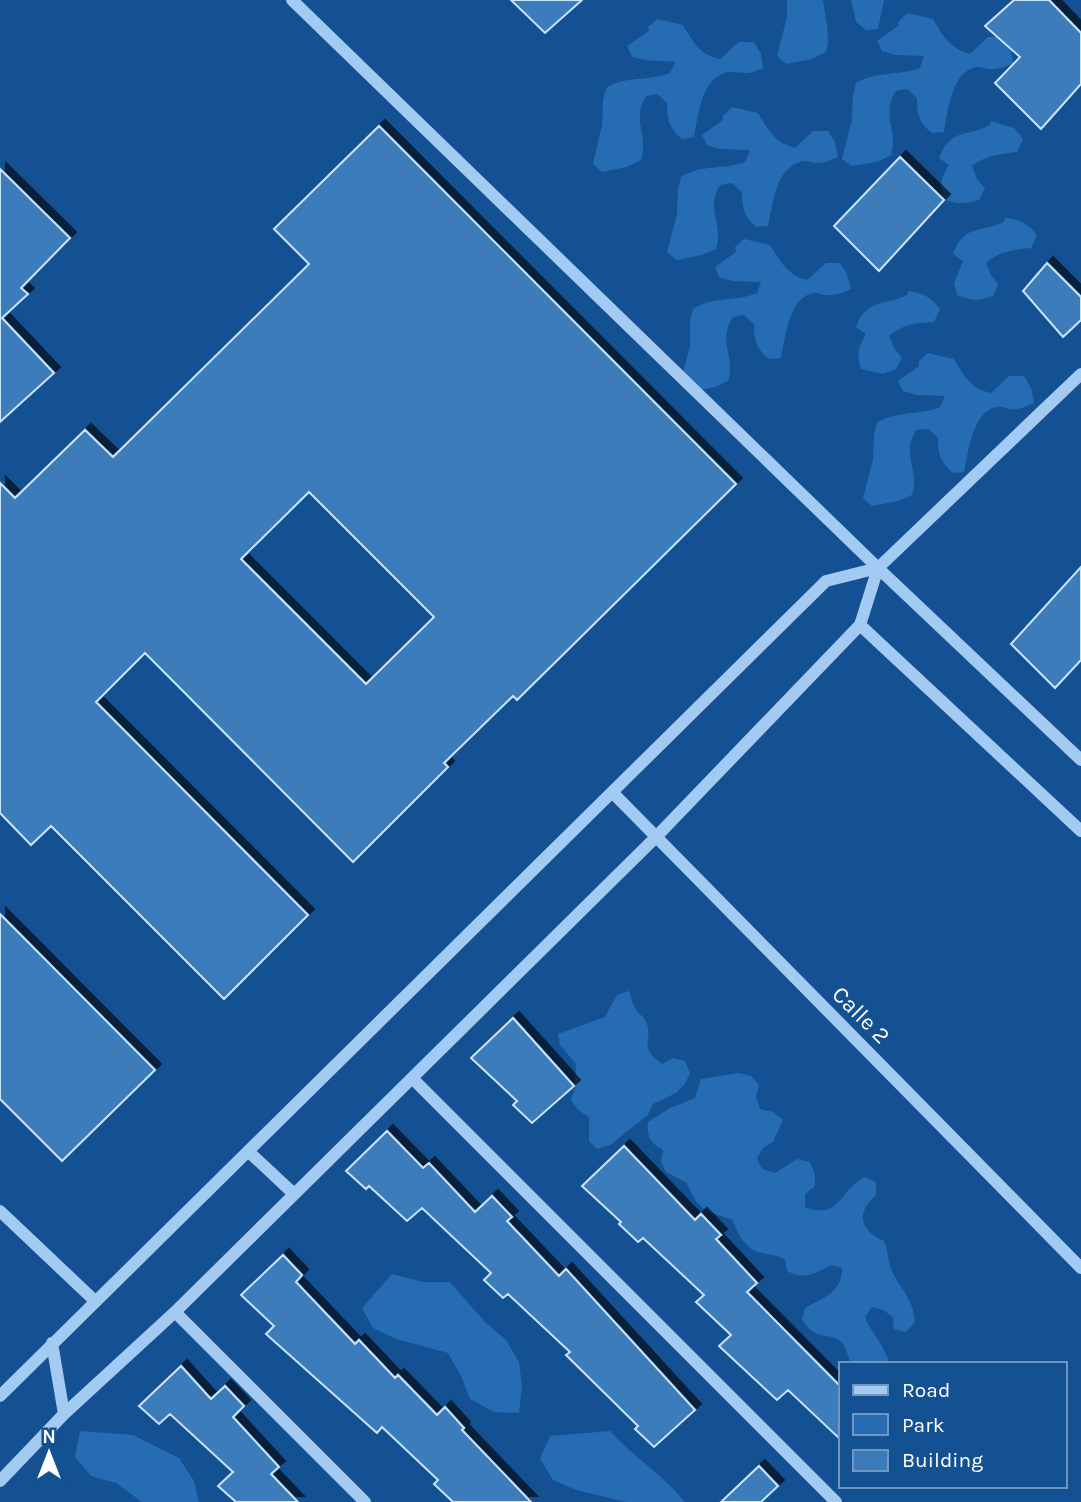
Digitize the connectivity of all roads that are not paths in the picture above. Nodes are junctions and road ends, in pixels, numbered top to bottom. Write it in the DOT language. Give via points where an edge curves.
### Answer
graph roads {
  1 [pos="292,0"];
  2 [pos="1081,374"];
  3 [pos="878,568"];
  4 [pos="860,625"];
  5 [pos="1081,760"];
  6 [pos="612,792"];
  7 [pos="1081,831"];
  8 [pos="656,837"];
  9 [pos="412,1078"];
  10 [pos="248,1151"];
  11 [pos="294,1194"];
  12 [pos="0,1212"];
  13 [pos="1081,1268"];
  14 [pos="95,1301"];
  15 [pos="175,1312"];
  16 [pos="52,1343"];
  17 [pos="0,1396"];
  18 [pos="64,1414"];
  19 [pos="0,1481"];
  20 [pos="365,1502"];
  21 [pos="836,1502"];
  1 -- 3 [label="street"];
  2 -- 3 [label="street"];
  3 -- 4 [label="street"];
  3 -- 5 [label="street"];
  3 -- 6 [label="street" via="826,582"];
  4 -- 7 [label="street"];
  4 -- 8 [label="street"];
  6 -- 8 [label="street, Calle 2"];
  6 -- 10 [label="street"];
  8 -- 9 [label="street"];
  8 -- 13 [label="street, Calle 2"];
  9 -- 11 [label="street"];
  9 -- 21 [label="street"];
  10 -- 11 [label="street"];
  10 -- 14 [label="street"];
  11 -- 15 [label="street"];
  12 -- 14 [label="street"];
  14 -- 16 [label="street"];
  15 -- 18 [label="street"];
  15 -- 20 [label="street"];
  16 -- 17 [label="street"];
  16 -- 18 [label="street"];
  18 -- 19 [label="street"];
}
